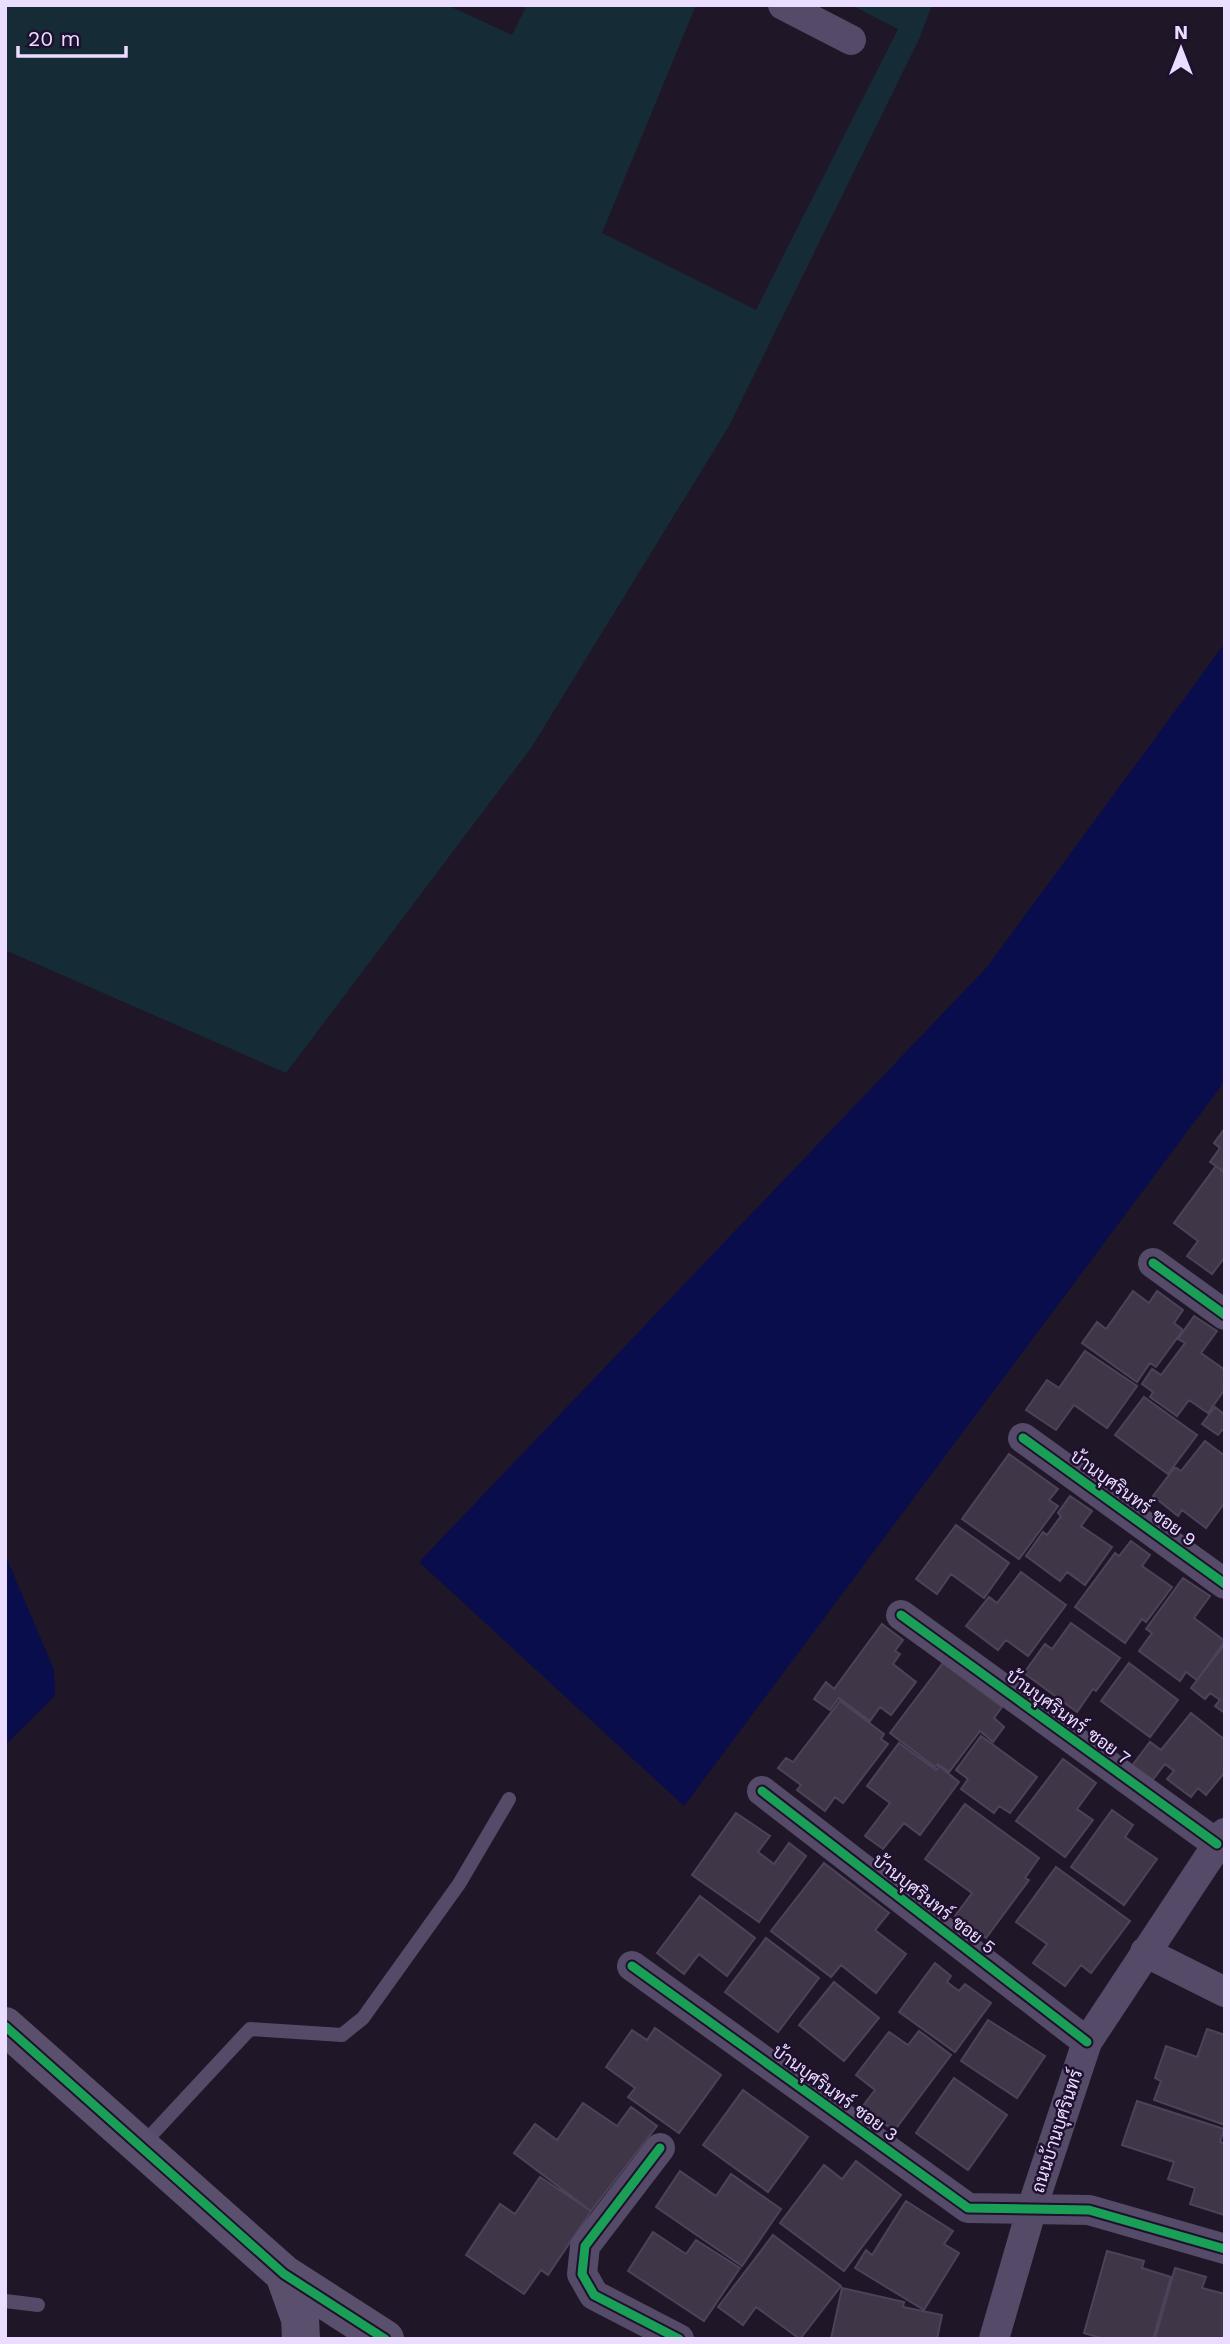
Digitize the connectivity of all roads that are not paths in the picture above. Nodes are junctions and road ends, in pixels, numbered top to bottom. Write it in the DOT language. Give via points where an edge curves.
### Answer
graph roads {
  1 [pos="783,5"];
  2 [pos="851,40"];
  3 [pos="1153,1263"];
  4 [pos="1225,1315"];
  5 [pos="1023,1438"];
  6 [pos="1225,1584"];
  7 [pos="901,1615"];
  8 [pos="762,1791"];
  9 [pos="509,1799"];
  10 [pos="1221,1839"];
  11 [pos="1145,1952"];
  12 [pos="632,1966"];
  13 [pos="1225,1992"];
  14 [pos="5,2025"];
  15 [pos="1087,2042"];
  16 [pos="141,2146"];
  17 [pos="660,2147"];
  18 [pos="1032,2208"];
  19 [pos="1225,2249"];
  20 [pos="284,2274"];
  21 [pos="5,2301"];
  22 [pos="37,2305"];
  23 [pos="301,2339"];
  24 [pos="341,2339"];
  25 [pos="376,2339"];
  26 [pos="385,2339"];
  27 [pos="679,2339"];
  28 [pos="994,2339"];
  1 -- 2 [label="street"];
  3 -- 4 [label="street"];
  5 -- 6 [label="street, บ้านบุศรินทร์ ซอย 9"];
  7 -- 10 [label="street, บ้านบุศรินทร์ ซอย 7"];
  8 -- 15 [label="street, บ้านบุศรินทร์ ซอย 5"];
  9 -- 16 [label="lane" via="459,1884 363,2018 342,2035 250,2029"];
  10 -- 11 [label="street, ถนนบ้านบุศรินทร์"];
  11 -- 13 [label="street"];
  11 -- 15 [label="street, ถนนบ้านบุศรินทร์"];
  12 -- 18 [label="street, บ้านบุศรินทร์ ซอย 3" via="968,2208"];
  14 -- 16 [label="street"];
  15 -- 18 [label="street, ถนนบ้านบุศรินทร์"];
  16 -- 20 [label="street"];
  17 -- 27 [label="street" via="585,2246 582,2274 594,2295"];
  18 -- 19 [label="street, บ้านบุศรินทร์ ซอย 3" via="1089,2210"];
  18 -- 28 [label="street, ถนนบ้านบุศรินทร์"];
  20 -- 23 [label="street" via="300,2319"];
  20 -- 26 [label="street"];
  21 -- 22 [label="lane"];
  24 -- 25 [label="street"];
}
